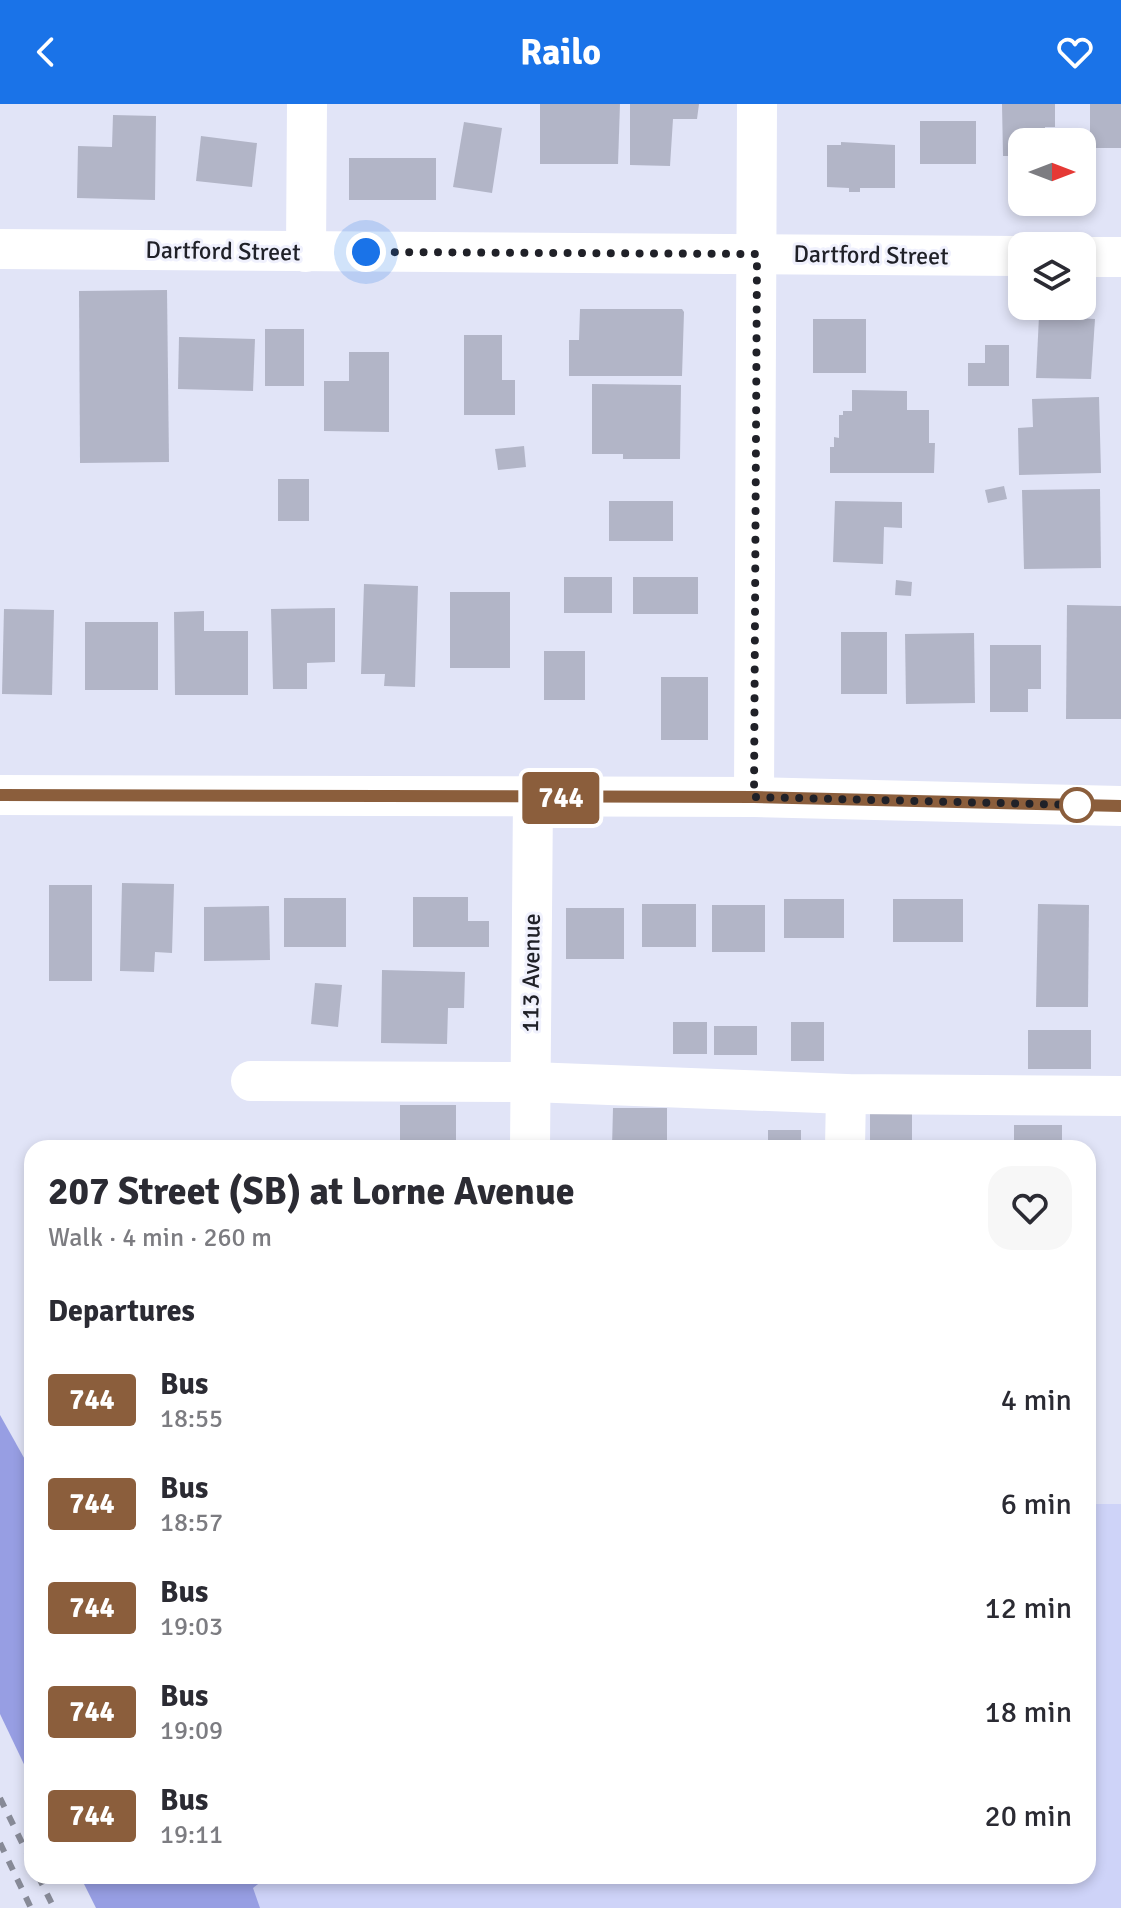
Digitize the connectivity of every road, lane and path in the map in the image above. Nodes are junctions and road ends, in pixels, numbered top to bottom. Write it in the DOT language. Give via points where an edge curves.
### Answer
graph roads {
  1 [pos="307,104"];
  2 [pos="757,104"];
  3 [pos="0,249"];
  4 [pos="306,252"];
  5 [pos="757,254"];
  6 [pos="1008,256"];
  7 [pos="1096,257"];
  8 [pos="1121,257"];
  9 [pos="0,795"];
  10 [pos="754,797"];
  11 [pos="533,798"];
  12 [pos="1121,806"];
  13 [pos="251,1081"];
  14 [pos="531,1082"];
  15 [pos="846,1094"];
  16 [pos="1121,1096"];
  17 [pos="530,1140"];
  18 [pos="845,1140"];
  1 -- 4 [label="street"];
  2 -- 5 [label="street"];
  3 -- 4 [label="street, Dartford Street"];
  4 -- 5 [label="street, Dartford Street"];
  5 -- 6 [label="street, Dartford Street"];
  5 -- 10 [label="street"];
  7 -- 8 [label="street"];
  9 -- 11 [label="street"];
  10 -- 11 [label="street"];
  10 -- 12 [label="street"];
  11 -- 14 [label="street, 113 Avenue"];
  13 -- 14 [label="street"];
  14 -- 15 [label="street"];
  14 -- 17 [label="street, 113 Avenue"];
  15 -- 16 [label="street"];
  15 -- 18 [label="street"];
}
